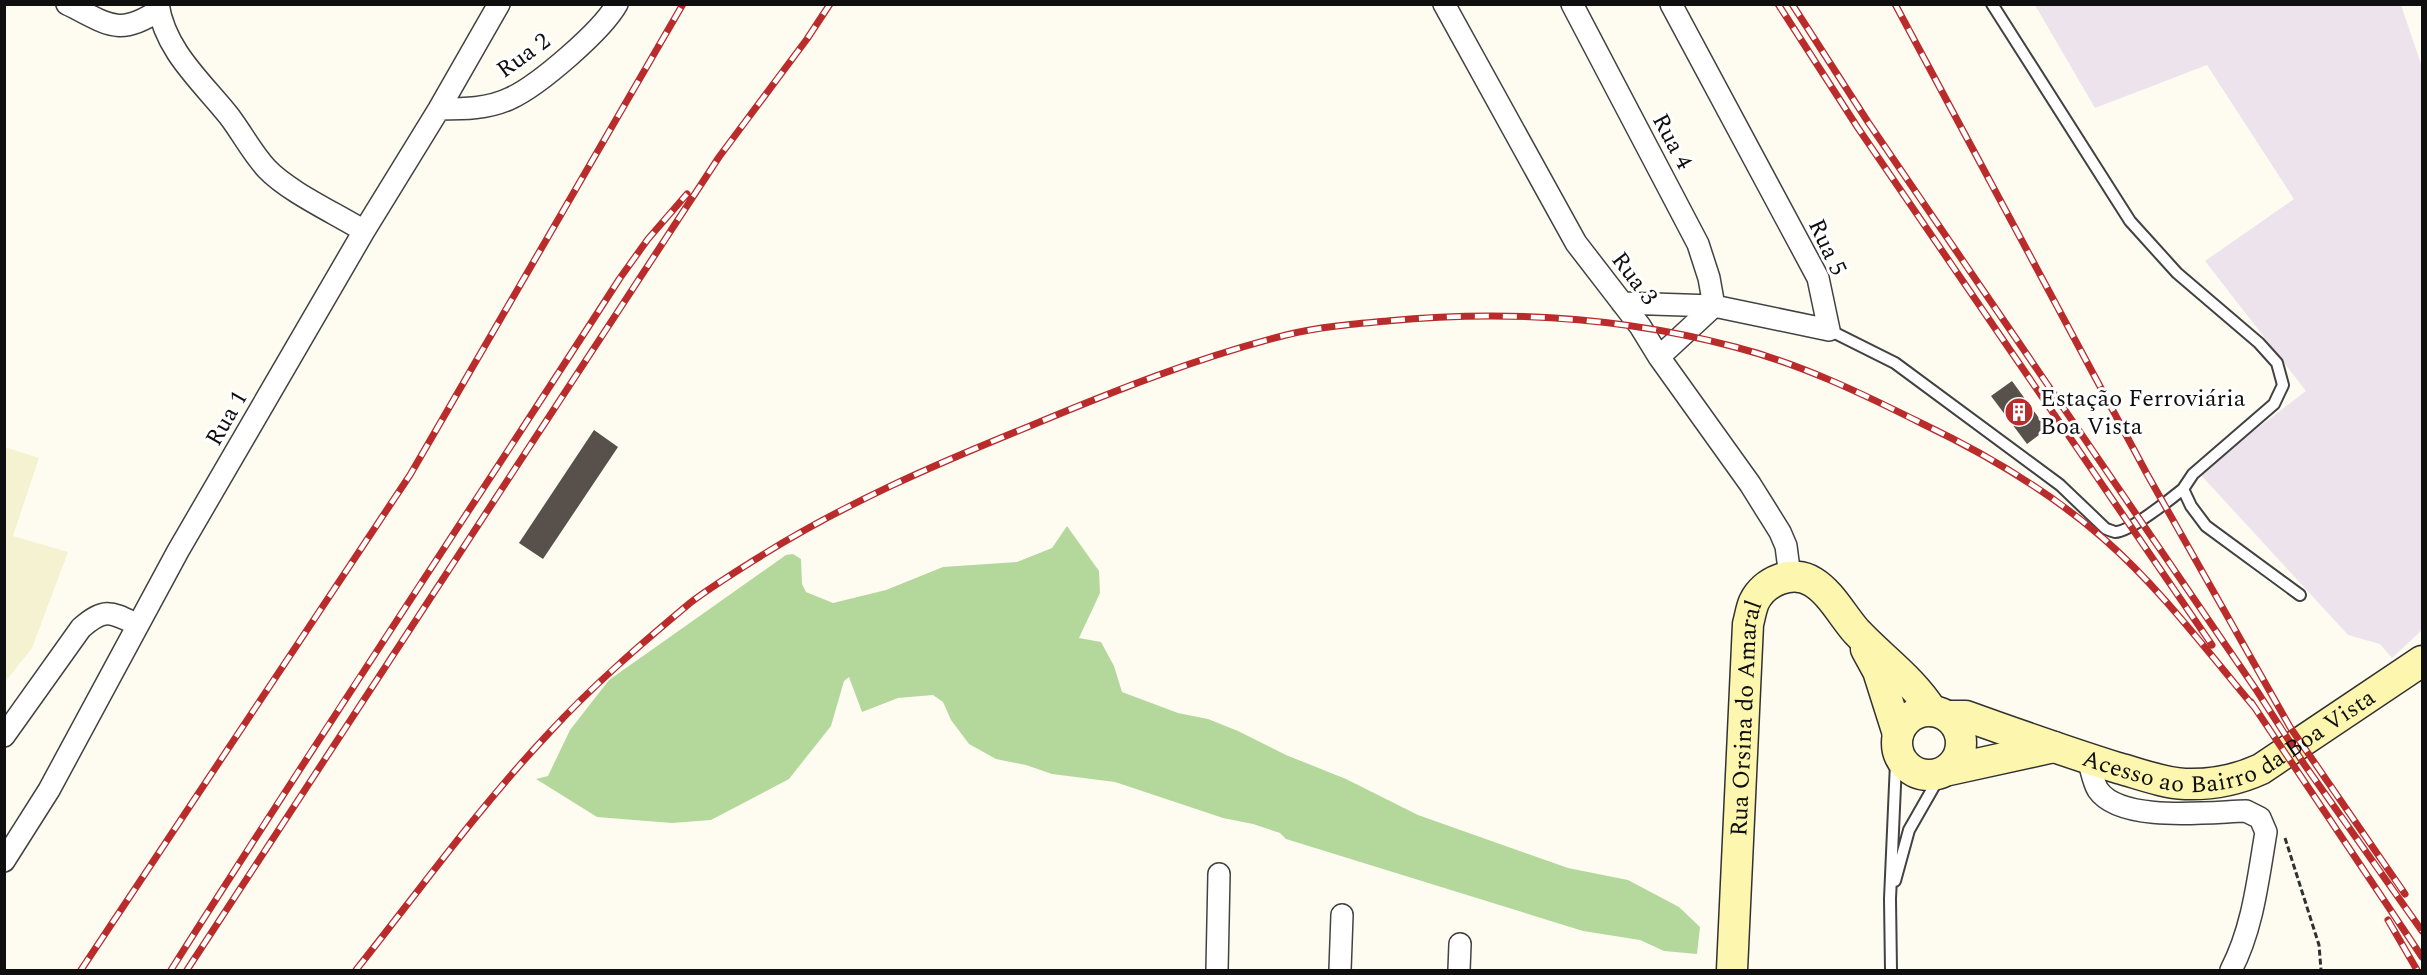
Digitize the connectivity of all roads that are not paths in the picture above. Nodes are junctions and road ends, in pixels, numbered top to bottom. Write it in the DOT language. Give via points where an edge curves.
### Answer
graph roads {
  1 [pos="67,4"];
  2 [pos="500,4"];
  3 [pos="617,4"];
  4 [pos="1444,4"];
  5 [pos="1572,4"];
  6 [pos="1671,4"];
  7 [pos="1992,4"];
  8 [pos="159,7"];
  9 [pos="439,109"];
  10 [pos="364,231"];
  11 [pos="1622,303"];
  12 [pos="1714,306"];
  13 [pos="1828,330"];
  14 [pos="1659,357"];
  15 [pos="2183,489"];
  16 [pos="1790,577"];
  17 [pos="2300,595"];
  18 [pos="138,625"];
  19 [pos="1856,631"];
  20 [pos="2422,661"];
  21 [pos="2409,676"];
  22 [pos="1940,714"];
  23 [pos="4,736"];
  24 [pos="1897,737"];
  25 [pos="2054,747"];
  26 [pos="2088,759"];
  27 [pos="1945,772"];
  28 [pos="4,861"];
  29 [pos="1219,874"];
  30 [pos="1890,899"];
  31 [pos="1342,915"];
  32 [pos="1460,944"];
  33 [pos="1217,970"];
  34 [pos="1340,970"];
  35 [pos="1459,970"];
  36 [pos="1732,970"];
  37 [pos="1891,970"];
  38 [pos="2230,970"];
  1 -- 8 [label="street" via="109,26 141,23"];
  2 -- 9 [label="street, Rua 1"];
  3 -- 9 [label="street, Rua 2" via="595,33 512,98 492,105"];
  4 -- 11 [label="street, Rua 3" via="1576,243"];
  5 -- 12 [label="street, Rua 4" via="1698,244"];
  6 -- 13 [label="street, Rua 5" via="1818,278"];
  7 -- 15 [label="lane" via="2130,221 2177,273 2277,363 2283,386 2274,404 2193,474"];
  8 -- 10 [label="street" via="168,36 188,70 230,117 267,168"];
  9 -- 10 [label="street, Rua 1"];
  10 -- 18 [label="street, Rua 1"];
  11 -- 12 [label="street"];
  11 -- 14 [label="street, Rua 3"];
  12 -- 13 [label="street"];
  12 -- 14 [label="street"];
  13 -- 15 [label="lane" via="1895,363 2060,484 2106,529 2123,530"];
  14 -- 16 [label="street, Rua 3" via="1780,532"];
  15 -- 17 [label="lane" via="2206,526"];
  16 -- 19 [label="street, Rua Orsina do Amaral" via="1813,582"];
  16 -- 36 [label="street, Rua Orsina do Amaral" via="1766,587 1755,600 1748,624"];
  18 -- 23 [label="street" via="114,613 104,612 91,619"];
  18 -- 28 [label="street, Rua 1" via="49,790"];
  19 -- 22 [label="street, Rua Orsina do Amaral"];
  19 -- 24 [label="street, Rua Orsina do Amaral" via="1878,671"];
  20 -- 21 [label="street, Acesso ao Bairro da Boa Vista"];
  21 -- 26 [label="street, Acesso ao Bairro da Boa Vista" via="2261,769 2238,779 2184,784"];
  22 -- 24 [label="street" via="1915,714 1907,719"];
  22 -- 25 [label="street" via="1966,716"];
  22 -- 27 [label="street" via="1956,725 1961,736 1959,754"];
  24 -- 27 [label="street" via="1897,751 1909,769 1930,776"];
  24 -- 30 [label="lane"];
  25 -- 26 [label="street, Acesso ao Bairro da Boa Vista"];
  25 -- 27 [label="street"];
  26 -- 38 [label="street" via="2098,790 2126,808 2155,812 2246,811 2260,818 2266,832 2249,927"];
  27 -- 30 [label="lane" via="1910,830"];
  29 -- 33 [label="street"];
  30 -- 37 [label="lane"];
  31 -- 34 [label="street"];
  32 -- 35 [label="street"];
}
